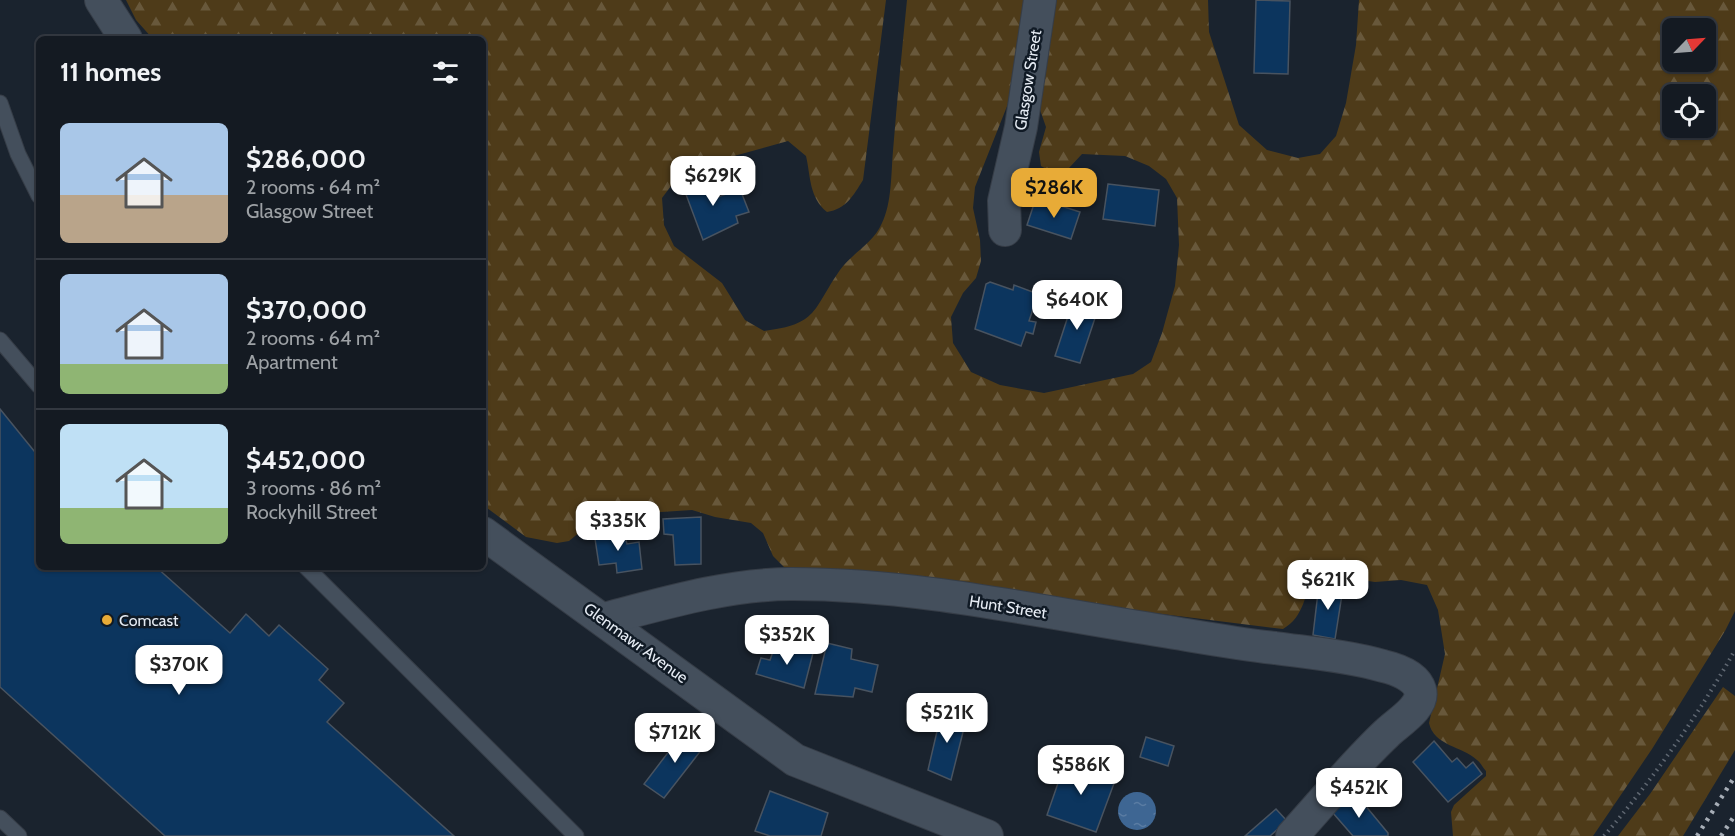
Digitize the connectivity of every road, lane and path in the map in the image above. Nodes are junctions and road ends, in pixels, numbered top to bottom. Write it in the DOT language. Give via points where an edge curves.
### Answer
graph roads {
  1 [pos="101,0"];
  2 [pos="1040,0"];
  3 [pos="124,36"];
  4 [pos="0,103"];
  5 [pos="36,190"];
  6 [pos="1005,230"];
  7 [pos="0,340"];
  8 [pos="36,382"];
  9 [pos="486,535"];
  10 [pos="309,570"];
  11 [pos="604,619"];
  12 [pos="1735,650"];
  13 [pos="0,818"];
  14 [pos="0,828"];
  15 [pos="19,836"];
  16 [pos="576,836"];
  17 [pos="987,836"];
  18 [pos="1292,836"];
  19 [pos="1604,836"];
  1 -- 3 [label="street"];
  2 -- 6 [label="street, Glasgow Street" via="1021,127 1004,201"];
  4 -- 5 [label="lane"];
  7 -- 8 [label="lane"];
  9 -- 11 [label="street, Glenmawr Avenue"];
  10 -- 16 [label="lane"];
  11 -- 17 [label="street, Glenmawr Avenue" via="795,760"];
  11 -- 18 [label="street, Hunt Street" via="677,599 757,587 792,584 858,588 924,593 1341,657 1409,676 1419,686 1418,704 1385,734"];
  12 -- 19 [label="path" via="1713,689 1648,782"];
  13 -- 15 [label="lane"];
  14 -- 15 [label="lane"];
}
